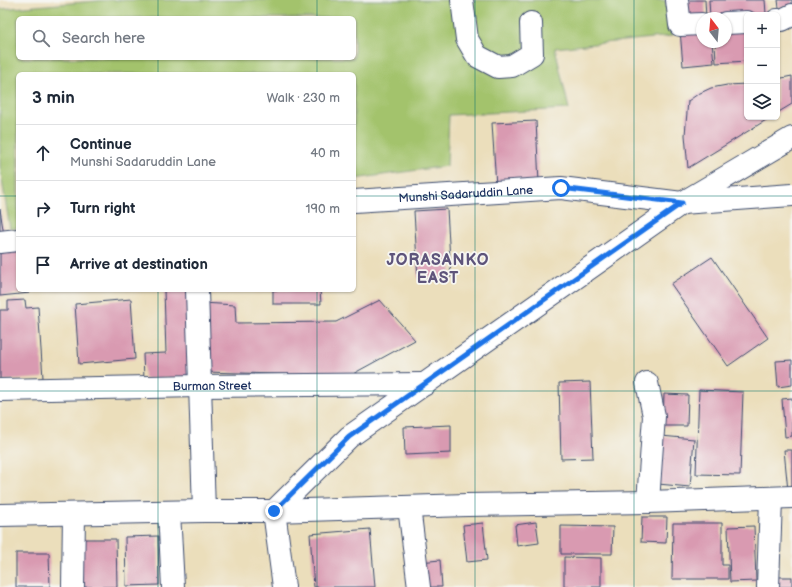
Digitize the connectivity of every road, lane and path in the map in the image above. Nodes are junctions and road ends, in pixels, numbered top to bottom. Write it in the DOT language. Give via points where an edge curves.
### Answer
graph roads {
  1 [pos="462,0"];
  2 [pos="678,0"];
  3 [pos="792,15"];
  4 [pos="780,20"];
  5 [pos="732,22"];
  6 [pos="744,22"];
  7 [pos="531,23"];
  8 [pos="696,24"];
  9 [pos="792,138"];
  10 [pos="792,195"];
  11 [pos="356,201"];
  12 [pos="682,203"];
  13 [pos="16,240"];
  14 [pos="0,242"];
  15 [pos="197,292"];
  16 [pos="647,383"];
  17 [pos="425,384"];
  18 [pos="199,386"];
  19 [pos="0,390"];
  20 [pos="782,497"];
  21 [pos="648,502"];
  22 [pos="409,507"];
  23 [pos="204,511"];
  24 [pos="274,511"];
  25 [pos="169,512"];
  26 [pos="74,514"];
  27 [pos="0,515"];
  28 [pos="72,587"];
  29 [pos="173,587"];
  30 [pos="284,587"];
  31 [pos="419,587"];
  32 [pos="768,587"];
  1 -- 7 [label="street" via="467,39 477,56 498,67 512,66 532,54"];
  2 -- 8 [label="street" via="680,25"];
  3 -- 4 [label="street"];
  5 -- 6 [label="street"];
  9 -- 12 [label="street"];
  10 -- 12 [label="street, Munshi Sadaruddin Lane"];
  11 -- 12 [label="street, Munshi Sadaruddin Lane" via="561,188"];
  12 -- 17 [label="street"];
  13 -- 14 [label="street"];
  15 -- 18 [label="street"];
  16 -- 21 [label="street" via="654,416"];
  17 -- 18 [label="street, Burman Street"];
  17 -- 24 [label="street" via="349,437"];
  18 -- 19 [label="street, Burman Street"];
  18 -- 23 [label="street"];
  20 -- 21 [label="street"];
  20 -- 32 [label="street"];
  21 -- 22 [label="street"];
  22 -- 24 [label="street"];
  22 -- 31 [label="street"];
  23 -- 24 [label="street"];
  23 -- 25 [label="street"];
  24 -- 30 [label="street"];
  25 -- 26 [label="street"];
  25 -- 29 [label="street"];
  26 -- 27 [label="street"];
  26 -- 28 [label="street"];
}
